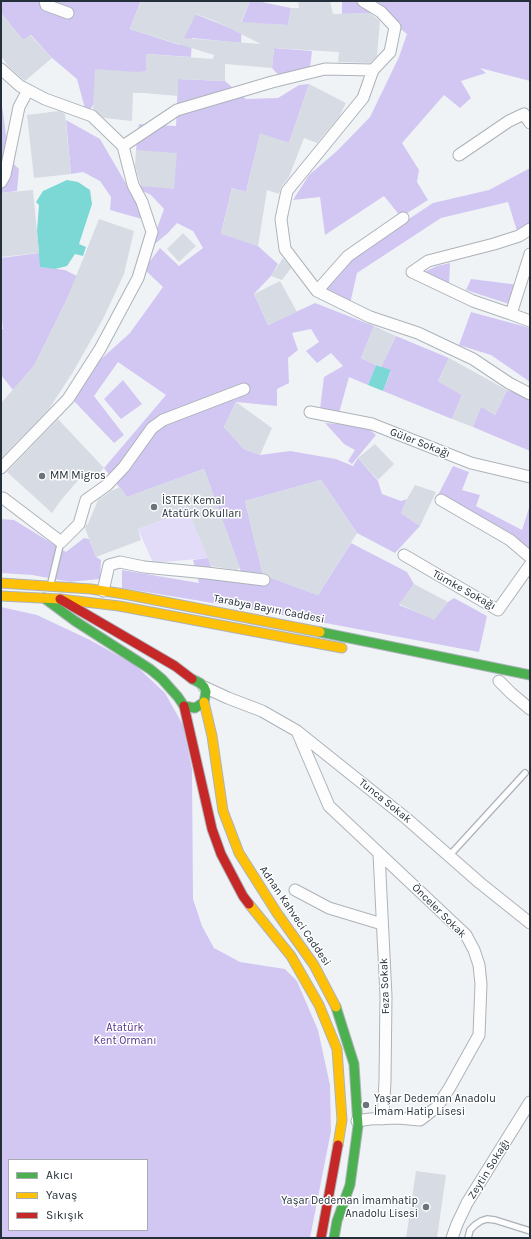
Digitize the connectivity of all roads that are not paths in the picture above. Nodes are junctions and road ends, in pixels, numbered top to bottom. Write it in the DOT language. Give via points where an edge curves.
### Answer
graph roads {
  1 [pos="45,1"];
  2 [pos="363,1"];
  3 [pos="68,13"];
  4 [pos="1,70"];
  5 [pos="372,70"];
  6 [pos="28,90"];
  7 [pos="530,123"];
  8 [pos="123,146"];
  9 [pos="460,155"];
  10 [pos="1,182"];
  11 [pos="403,218"];
  12 [pos="530,229"];
  13 [pos="530,254"];
  14 [pos="317,291"];
  15 [pos="510,314"];
  16 [pos="530,321"];
  17 [pos="244,389"];
  18 [pos="530,394"];
  19 [pos="310,412"];
  20 [pos="1,468"];
  21 [pos="530,477"];
  22 [pos="1,499"];
  23 [pos="441,500"];
  24 [pos="61,538"];
  25 [pos="404,555"];
  26 [pos="530,557"];
  27 [pos="530,565"];
  28 [pos="264,580"];
  29 [pos="1,583"];
  30 [pos="48,586"];
  31 [pos="103,591"];
  32 [pos="1,596"];
  33 [pos="44,598"];
  34 [pos="60,599"];
  35 [pos="107,604"];
  36 [pos="100,624"];
  37 [pos="349,649"];
  38 [pos="530,675"];
  39 [pos="495,680"];
  40 [pos="199,684"];
  41 [pos="515,684"];
  42 [pos="178,698"];
  43 [pos="228,698"];
  44 [pos="205,701"];
  45 [pos="184,706"];
  46 [pos="530,709"];
  47 [pos="297,731"];
  48 [pos="524,773"];
  49 [pos="379,854"];
  50 [pos="449,857"];
  51 [pos="295,890"];
  52 [pos="530,923"];
  53 [pos="382,924"];
  54 [pos="530,1102"];
  55 [pos="383,1119"];
  56 [pos="357,1121"];
  57 [pos="530,1231"];
  58 [pos="321,1238"];
  59 [pos="334,1238"];
  60 [pos="452,1238"];
  61 [pos="468,1238"];
  1 -- 3 [label="street" via="46,5"];
  2 -- 5 [label="street" via="381,12 395,27 390,52"];
  4 -- 6 [label="street"];
  5 -- 8 [label="street" via="325,69 177,110"];
  5 -- 14 [label="street" via="363,98 287,191 281,219 285,249"];
  6 -- 8 [label="street" via="92,116"];
  6 -- 10 [label="street" via="19,107 5,175"];
  7 -- 9 [label="street" via="524,114 509,121"];
  8 -- 20 [label="street" via="133,185 152,232 138,278 100,349 68,399"];
  11 -- 14 [label="street" via="348,256"];
  12 -- 15 [label="street" via="519,236 494,244 428,261 412,272 473,301"];
  13 -- 15 [label="street"];
  14 -- 18 [label="street" via="370,317 418,332 473,359"];
  15 -- 16 [label="street"];
  17 -- 24 [label="street" via="164,420 152,428 124,467 107,485 86,500 79,524"];
  19 -- 21 [label="street, Güler Sokağı" via="372,424 471,463"];
  22 -- 24 [label="street"];
  23 -- 26 [label="street" via="510,540"];
  24 -- 30 [label="lane"];
  25 -- 27 [label="street, Tümke Sokağı" via="498,610"];
  28 -- 31 [label="street" via="144,568 120,562 109,565"];
  29 -- 30 [label="main road, Tarabya Bayırı Caddesi"];
  30 -- 31 [label="main road, Tarabya Bayırı Caddesi"];
  30 -- 34 [label="main road"];
  31 -- 38 [label="main road, Tarabya Bayırı Caddesi" via="267,620"];
  32 -- 33 [label="main road"];
  33 -- 34 [label="main road"];
  33 -- 42 [label="main road" via="150,669"];
  34 -- 35 [label="main road"];
  34 -- 36 [label="main road"];
  35 -- 36 [label="main road" via="97,609"];
  35 -- 37 [label="main road"];
  36 -- 40 [label="main road" via="175,666"];
  39 -- 41 [label="main road"];
  39 -- 46 [label="street"];
  40 -- 42 [label="main road" via="189,681 181,686"];
  40 -- 43 [label="street, Tunca Sokak"];
  40 -- 44 [label="main road" via="206,692"];
  42 -- 45 [label="main road"];
  43 -- 44 [label="street"];
  43 -- 47 [label="street, Tunca Sokak" via="262,711"];
  44 -- 45 [label="main road" via="195,708"];
  44 -- 56 [label="main road, Adnan Kahveci Caddesi" via="223,811 239,853 314,965 337,1010 354,1064"];
  45 -- 58 [label="main road" via="212,829 221,854 243,896 291,956 320,1006 336,1048 342,1120"];
  47 -- 49 [label="street, Önceler Sokak" via="329,806"];
  47 -- 50 [label="street, Tunca Sokak" via="407,819"];
  48 -- 50 [label="lane"];
  49 -- 53 [label="street, Feza Sokak"];
  49 -- 55 [label="street, Önceler Sokak" via="466,935 479,965 481,984 479,1035 437,1107 420,1120"];
  50 -- 52 [label="street, Tunca Sokak"];
  51 -- 53 [label="street" via="329,908"];
  53 -- 55 [label="street, Feza Sokak" via="386,996"];
  54 -- 60 [label="street, Zeytin Sokağı" via="468,1203"];
  55 -- 56 [label="street, Önceler Sokak"];
  56 -- 59 [label="main road, Adnan Kahveci Caddesi" via="350,1185 337,1221"];
  57 -- 61 [label="lane" via="487,1219 470,1230"];
}
